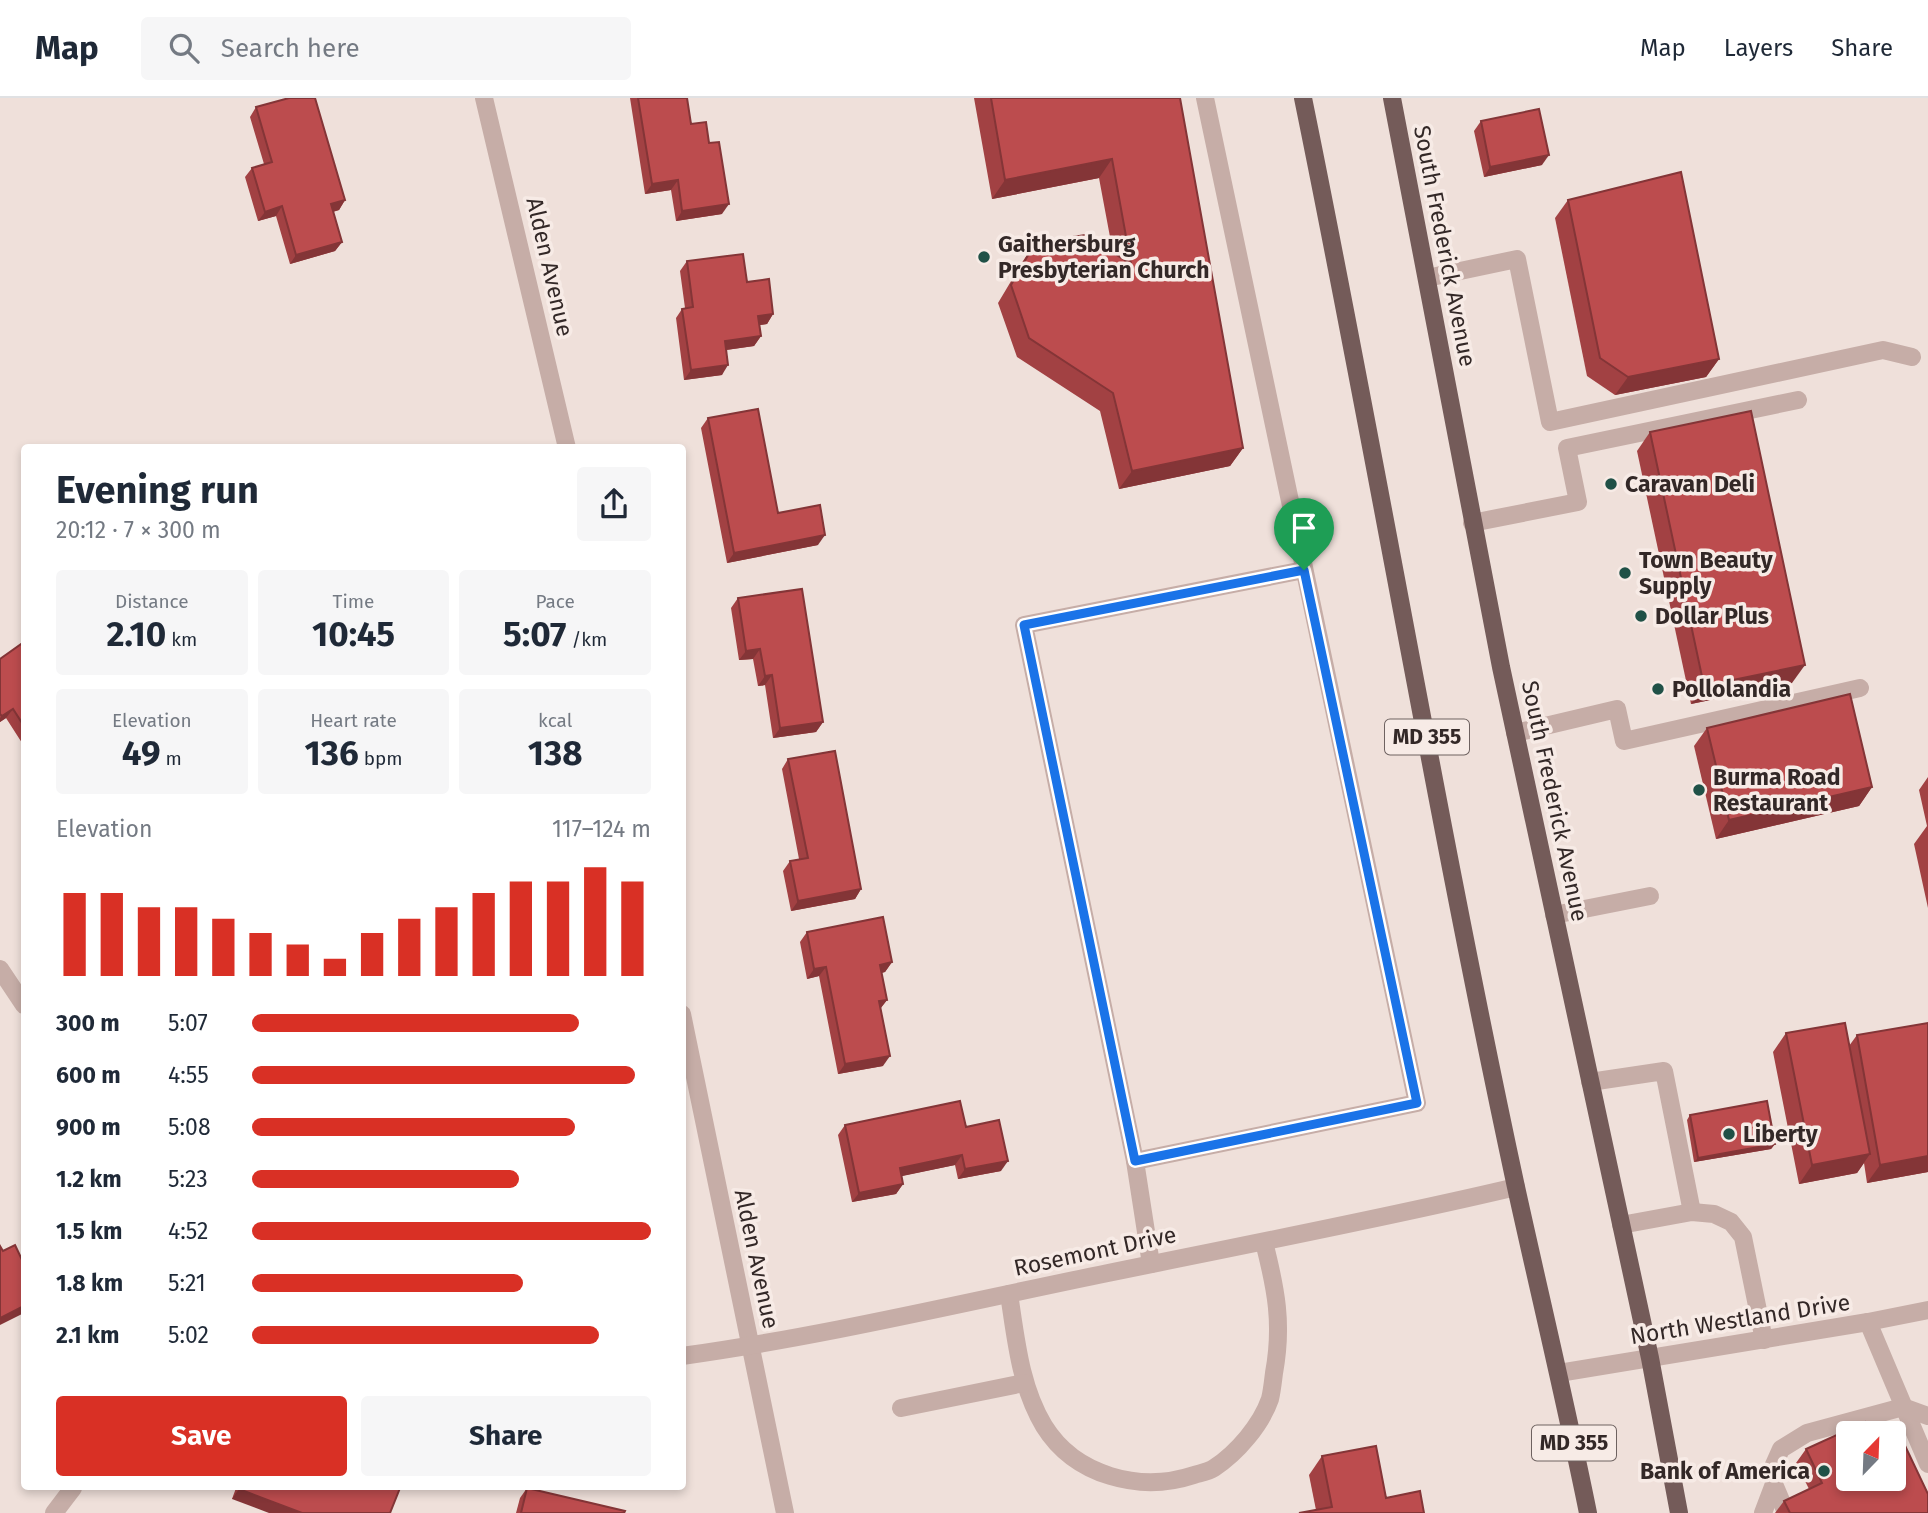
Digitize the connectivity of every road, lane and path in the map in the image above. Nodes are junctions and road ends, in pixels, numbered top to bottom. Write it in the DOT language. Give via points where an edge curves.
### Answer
graph roads {
  1 [pos="484,98"];
  2 [pos="1205,98"];
  3 [pos="1303,98"];
  4 [pos="1392,98"];
  5 [pos="1427,278"];
  6 [pos="1912,357"];
  7 [pos="1798,400"];
  8 [pos="566,444"];
  9 [pos="1472,523"];
  10 [pos="1304,570"];
  11 [pos="1860,688"];
  12 [pos="1515,733"];
  13 [pos="1650,896"];
  14 [pos="1554,915"];
  15 [pos="0,969"];
  16 [pos="21,1000"];
  17 [pos="686,1034"];
  18 [pos="1590,1082"];
  19 [pos="1135,1161"];
  20 [pos="1516,1187"];
  21 [pos="1692,1212"];
  22 [pos="1621,1225"];
  23 [pos="1264,1242"];
  24 [pos="1152,1264"];
  25 [pos="1009,1294"];
  26 [pos="1928,1310"];
  27 [pos="1868,1322"];
  28 [pos="1764,1340"];
  29 [pos="750,1346"];
  30 [pos="686,1355"];
  31 [pos="1650,1358"];
  32 [pos="1559,1373"];
  33 [pos="1024,1383"];
  34 [pos="1903,1407"];
  35 [pos="901,1408"];
  36 [pos="1928,1416"];
  37 [pos="1928,1464"];
  38 [pos="1774,1484"];
  39 [pos="72,1490"];
  40 [pos="1785,1510"];
  41 [pos="54,1513"];
  42 [pos="785,1513"];
  43 [pos="1588,1513"];
  44 [pos="1679,1513"];
  45 [pos="1763,1513"];
  1 -- 8 [label="street, Alden Avenue"];
  2 -- 10 [label="street"];
  3 -- 20 [label="main road, MD 355"];
  4 -- 5 [label="main road, South Frederick Avenue"];
  5 -- 6 [label="street" via="1517,259 1550,422 1883,350"];
  5 -- 9 [label="main road, South Frederick Avenue"];
  7 -- 9 [label="street" via="1567,448 1578,502"];
  9 -- 12 [label="main road, South Frederick Avenue"];
  10 -- 19 [label="street" via="1024,625"];
  10 -- 19 [label="street" via="1417,1103"];
  11 -- 12 [label="street" via="1624,741 1617,709"];
  12 -- 14 [label="main road, South Frederick Avenue"];
  13 -- 14 [label="street"];
  14 -- 18 [label="main road, South Frederick Avenue"];
  15 -- 16 [label="street"];
  17 -- 29 [label="street, Alden Avenue"];
  18 -- 21 [label="street" via="1664,1071"];
  18 -- 22 [label="main road, South Frederick Avenue"];
  19 -- 24 [label="street"];
  20 -- 23 [label="street, Rosemont Drive"];
  20 -- 32 [label="main road, MD 355"];
  21 -- 22 [label="street"];
  21 -- 28 [label="street" via="1714,1214 1731,1222 1743,1237"];
  22 -- 31 [label="main road, South Frederick Avenue"];
  23 -- 24 [label="street, Rosemont Drive"];
  23 -- 33 [label="street" via="1276,1287 1280,1343 1269,1399 1255,1427 1212,1469 1148,1483 1109,1476 1087,1466 1062,1451 1044,1426"];
  24 -- 25 [label="street, Rosemont Drive"];
  25 -- 29 [label="street, Rosemont Drive"];
  25 -- 33 [label="street"];
  26 -- 27 [label="street, North Westland Drive"];
  27 -- 28 [label="street, North Westland Drive"];
  27 -- 34 [label="street"];
  28 -- 31 [label="street, North Westland Drive"];
  29 -- 30 [label="street, Rosemont Drive"];
  29 -- 42 [label="street, Alden Avenue"];
  31 -- 32 [label="street, North Westland Drive"];
  31 -- 44 [label="main road, South Frederick Avenue"];
  32 -- 43 [label="main road, MD 355"];
  33 -- 35 [label="street"];
  34 -- 36 [label="street"];
  34 -- 37 [label="street"];
  34 -- 38 [label="street" via="1807,1433 1781,1449 1773,1467"];
  38 -- 40 [label="street"];
  38 -- 45 [label="street"];
  39 -- 41 [label="street"];
}
